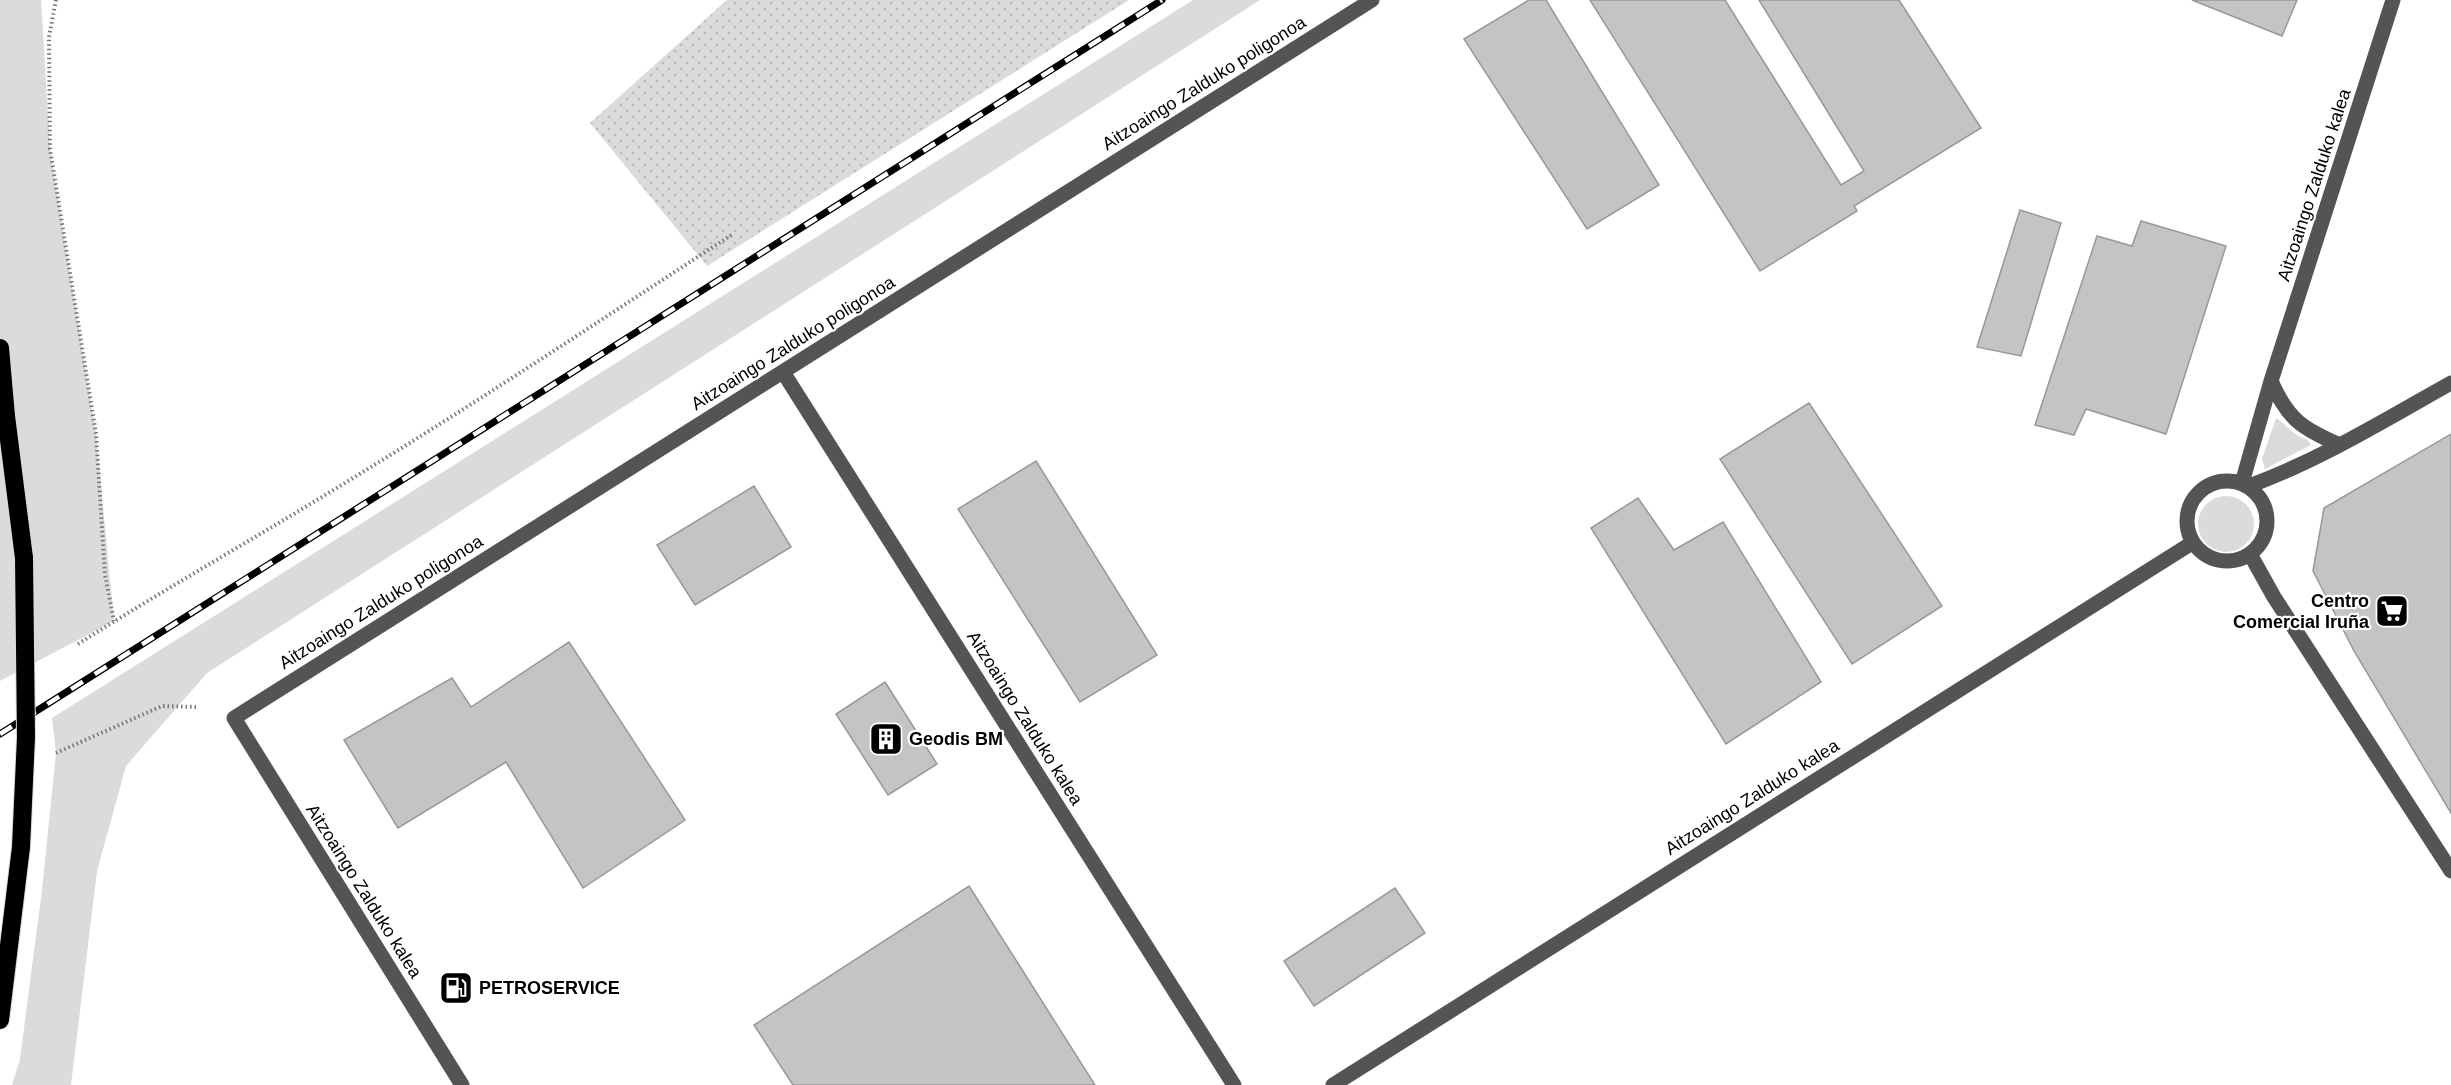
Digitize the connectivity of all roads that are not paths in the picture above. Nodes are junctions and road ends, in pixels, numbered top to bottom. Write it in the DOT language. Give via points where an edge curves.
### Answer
graph roads {
  1 [pos="1372,0"];
  2 [pos="2393,0"];
  3 [pos="0,351"];
  4 [pos="783,372"];
  5 [pos="2271,381"];
  6 [pos="2451,383"];
  7 [pos="2340,445"];
  8 [pos="2245,484"];
  9 [pos="2192,543"];
  10 [pos="2250,554"];
  11 [pos="234,718"];
  12 [pos="2451,871"];
  13 [pos="0,1020"];
  14 [pos="462,1085"];
  15 [pos="1234,1085"];
  16 [pos="1333,1085"];
  1 -- 4 [label="street, Aitzoaingo Zalduko poligonoa"];
  2 -- 5 [label="street, Aitzoaingo Zalduko kalea"];
  3 -- 13 [label="highway, bridge" via="24,558 26,737 21,847"];
  4 -- 11 [label="street, Aitzoaingo Zalduko poligonoa"];
  4 -- 15 [label="street, Aitzoaingo Zalduko kalea"];
  5 -- 7 [label="street" via="2288,413 2309,431"];
  5 -- 8 [label="street, Aitzoaingo Zalduko kalea"];
  6 -- 7 [label="street"];
  7 -- 8 [label="street" via="2278,476"];
  8 -- 9 [label="street" via="2228,480 2208,484 2197,492 2186,517"];
  8 -- 10 [label="street" via="2266,508 2264,538"];
  9 -- 10 [label="street" via="2210,558 2224,562"];
  9 -- 16 [label="street, Aitzoaingo Zalduko kalea"];
  10 -- 12 [label="street"];
  11 -- 14 [label="street, Aitzoaingo Zalduko kalea"];
}
